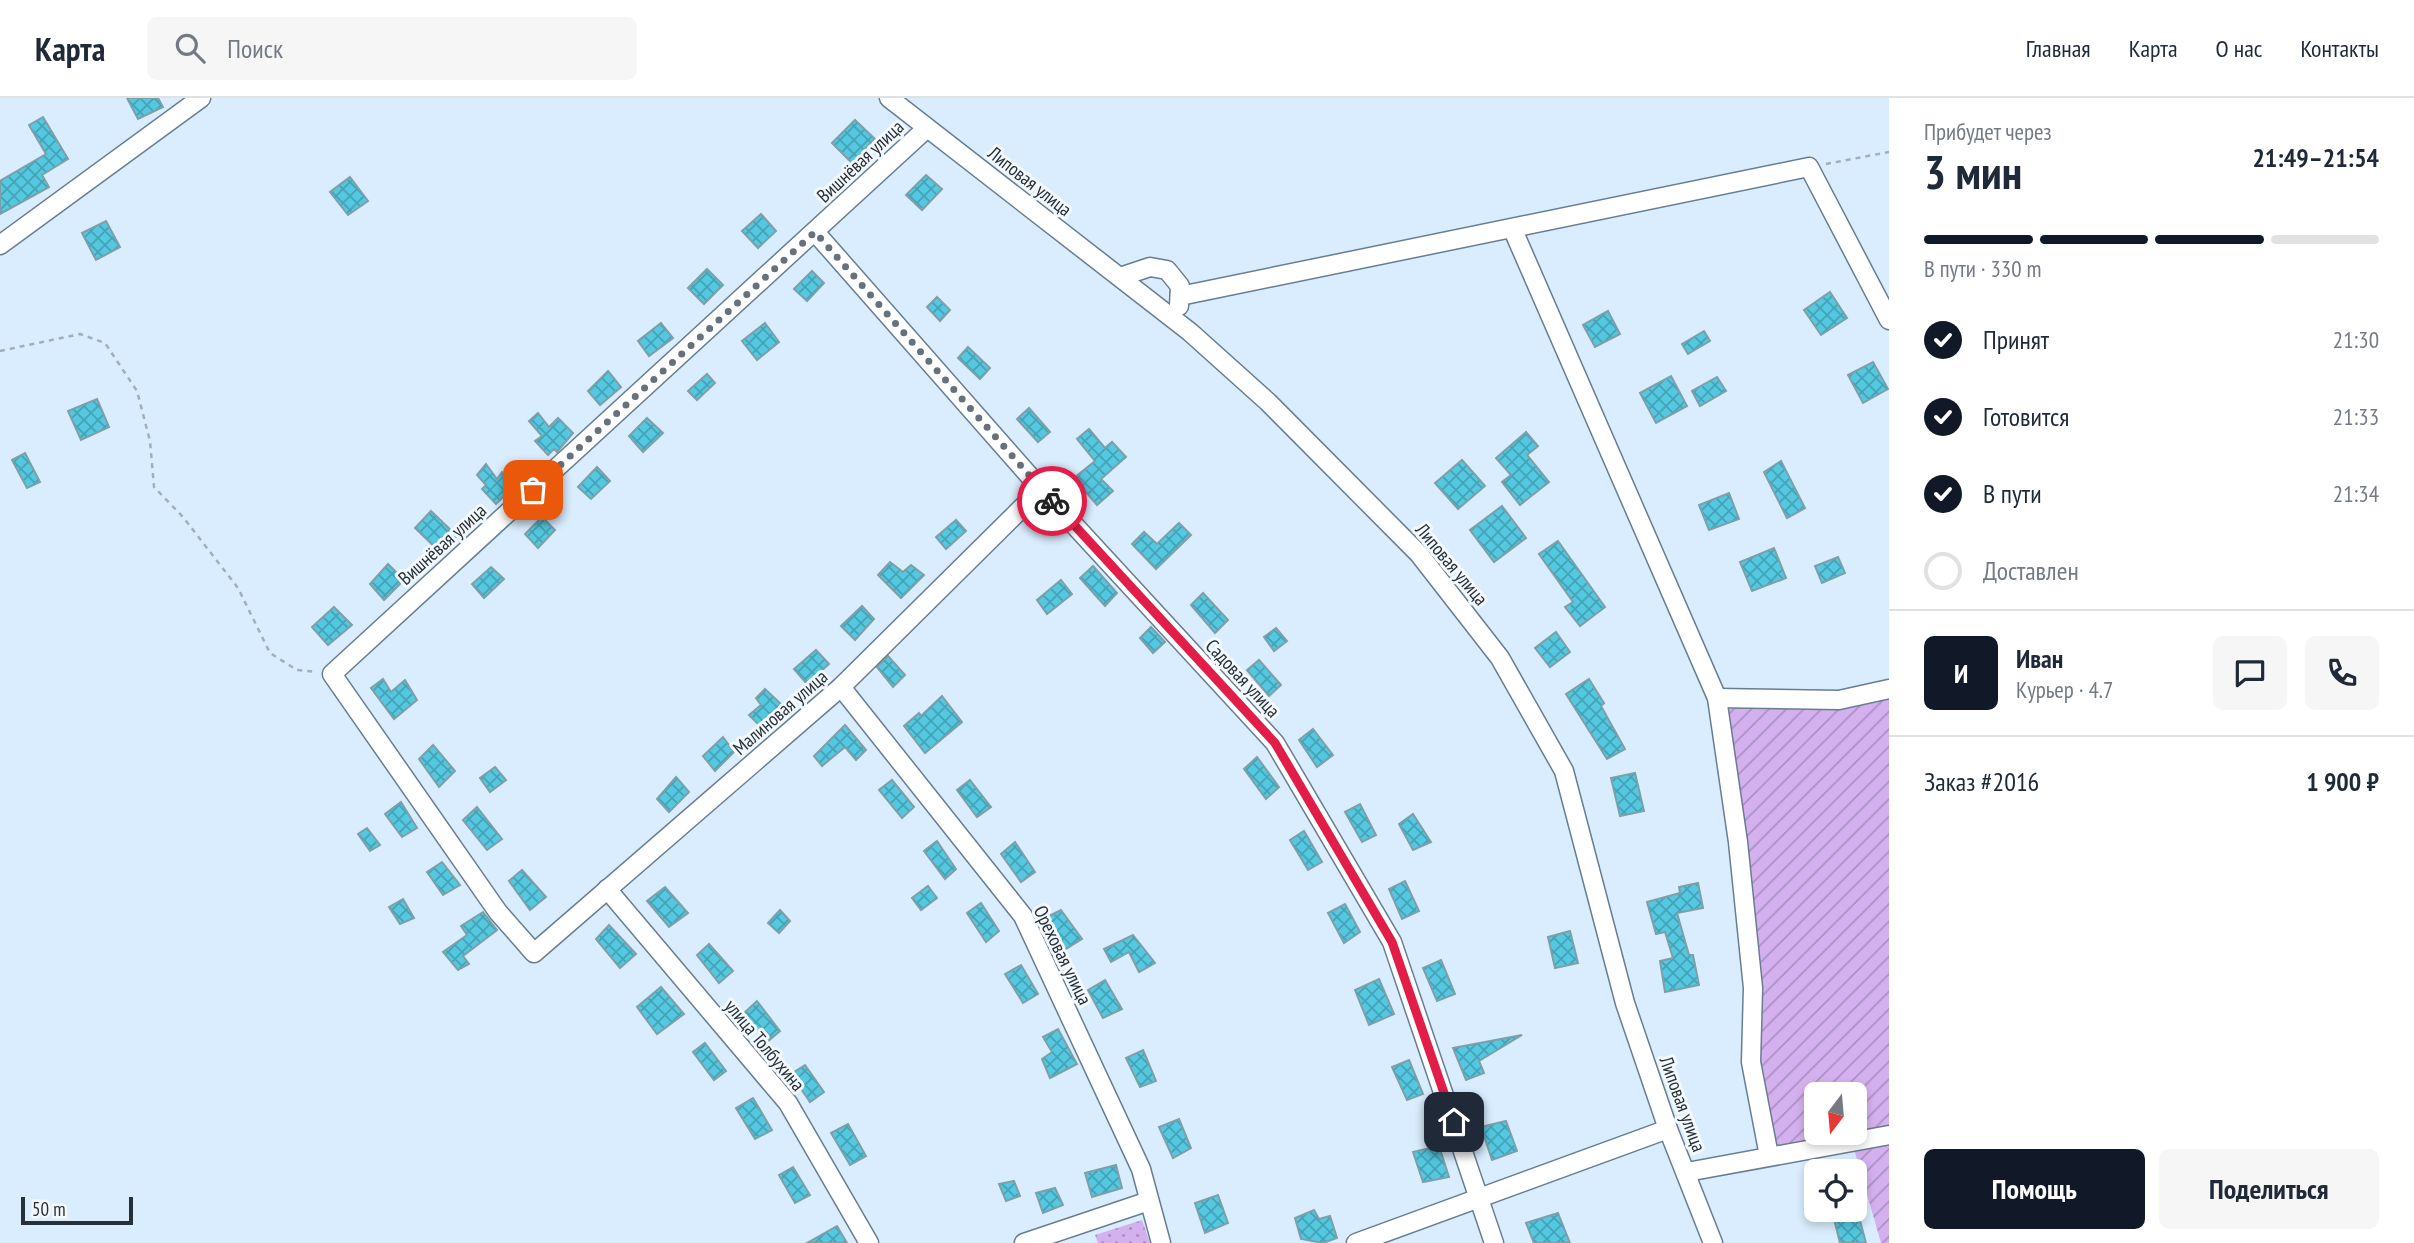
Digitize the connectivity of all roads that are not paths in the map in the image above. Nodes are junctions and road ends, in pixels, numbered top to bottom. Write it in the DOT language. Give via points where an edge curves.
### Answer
graph roads {
  1 [pos="201,98"];
  2 [pos="889,98"];
  3 [pos="927,128"];
  4 [pos="1513,230"];
  5 [pos="815,232"];
  6 [pos="0,245"];
  7 [pos="1120,277"];
  8 [pos="1180,296"];
  9 [pos="1173,318"];
  10 [pos="1889,320"];
  11 [pos="1041,489"];
  12 [pos="841,687"];
  13 [pos="1889,689"];
  14 [pos="1717,698"];
  15 [pos="607,889"];
  16 [pos="534,953"];
  17 [pos="1668,1129"];
  18 [pos="1889,1135"];
  19 [pos="1769,1156"];
  20 [pos="1687,1172"];
  21 [pos="1480,1199"];
  22 [pos="1149,1201"];
  23 [pos="869,1243"];
  24 [pos="1024,1243"];
  25 [pos="1161,1243"];
  26 [pos="1356,1243"];
  27 [pos="1494,1243"];
  28 [pos="1713,1243"];
  1 -- 6 [label="street"];
  2 -- 3 [label="street, Липовая улица"];
  3 -- 5 [label="street, Вишнёвая улица"];
  3 -- 7 [label="street, Липовая улица"];
  4 -- 8 [label="street"];
  4 -- 10 [label="street" via="1810,167"];
  4 -- 14 [label="street"];
  5 -- 11 [label="street, Садовая улица"];
  5 -- 16 [label="street, Вишнёвая улица" via="332,674 498,912"];
  7 -- 8 [label="street" via="1150,267 1167,270 1180,286"];
  7 -- 9 [label="street, Липовая улица"];
  8 -- 9 [label="street"];
  9 -- 17 [label="street, Липовая улица" via="1331,463 1419,554 1500,658 1564,771 1625,1003"];
  11 -- 12 [label="street, Малиновая улица"];
  11 -- 21 [label="street, Садовая улица" via="1275,743 1392,942"];
  12 -- 15 [label="street, Малиновая улица"];
  12 -- 22 [label="street, Ореховая улица" via="1023,916 1141,1169"];
  13 -- 14 [label="street" via="1839,700"];
  14 -- 19 [label="street" via="1753,988 1751,1062"];
  15 -- 16 [label="street, Малиновая улица"];
  15 -- 23 [label="street, улица Толбухина" via="788,1103"];
  17 -- 20 [label="street, Липовая улица"];
  17 -- 21 [label="street"];
  18 -- 19 [label="street"];
  19 -- 20 [label="street"];
  20 -- 28 [label="street, Липовая улица"];
  21 -- 26 [label="street"];
  21 -- 27 [label="street, Садовая улица"];
  22 -- 24 [label="street"];
  22 -- 25 [label="street, Ореховая улица"];
}
